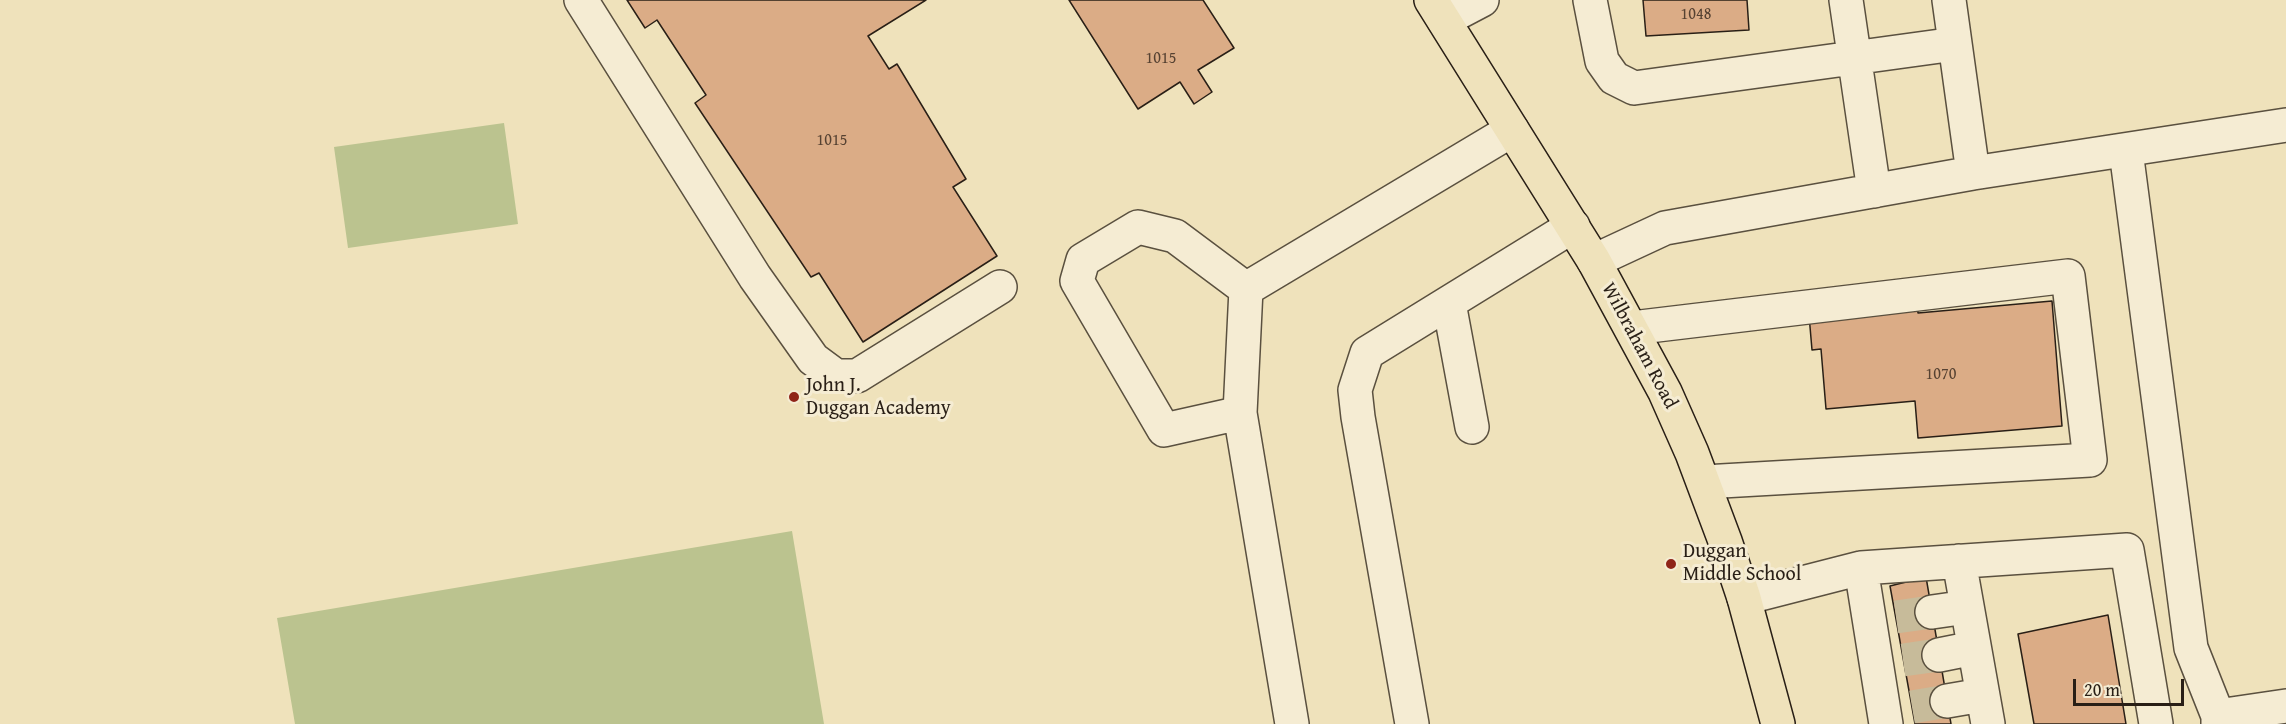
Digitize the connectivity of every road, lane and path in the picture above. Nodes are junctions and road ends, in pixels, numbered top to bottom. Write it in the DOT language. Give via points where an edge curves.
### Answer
graph roads {
  1 [pos="581,0"];
  2 [pos="1482,0"];
  3 [pos="1590,0"];
  4 [pos="1846,0"];
  5 [pos="1949,0"];
  6 [pos="1437,10"];
  7 [pos="1955,44"];
  8 [pos="1854,59"];
  9 [pos="2286,125"];
  10 [pos="1512,130"];
  11 [pos="2126,151"];
  12 [pos="1973,173"];
  13 [pos="1874,191"];
  14 [pos="1573,226"];
  15 [pos="1594,261"];
  16 [pos="1000,286"];
  17 [pos="1246,288"];
  18 [pos="1449,303"];
  19 [pos="1632,328"];
  20 [pos="1239,413"];
  21 [pos="1472,427"];
  22 [pos="1704,482"];
  23 [pos="1959,561"];
  24 [pos="1860,568"];
  25 [pos="1744,597"];
  26 [pos="1967,607"];
  27 [pos="1932,612"];
  28 [pos="1974,648"];
  29 [pos="1940,655"];
  30 [pos="1947,701"];
  31 [pos="2286,706"];
  32 [pos="1985,710"];
  33 [pos="1894,714"];
  34 [pos="1774,720"];
  35 [pos="2218,720"];
  36 [pos="1292,724"];
  37 [pos="1412,724"];
  38 [pos="2156,724"];
  1 -- 16 [label="lane" via="755,277 813,359 836,376 857,376"];
  2 -- 6 [label="lane"];
  3 -- 8 [label="lane" via="1602,61 1614,78 1634,88"];
  4 -- 8 [label="lane"];
  5 -- 7 [label="lane"];
  6 -- 10 [label="main road, Wilbraham Road"];
  7 -- 8 [label="lane"];
  7 -- 12 [label="lane"];
  8 -- 13 [label="lane"];
  9 -- 11 [label="lane"];
  10 -- 14 [label="main road, Wilbraham Road"];
  10 -- 17 [label="lane"];
  11 -- 12 [label="lane"];
  11 -- 35 [label="lane" via="2191,648"];
  12 -- 13 [label="lane"];
  13 -- 15 [label="lane" via="1665,228"];
  14 -- 15 [label="main road, Wilbraham Road"];
  14 -- 18 [label="lane"];
  15 -- 19 [label="main road, Wilbraham Road"];
  17 -- 20 [label="lane"];
  17 -- 20 [label="lane" via="1175,236 1138,227 1083,260 1077,281 1164,430"];
  18 -- 21 [label="lane"];
  18 -- 37 [label="lane" via="1367,353 1355,390"];
  19 -- 22 [label="main road, Wilbraham Road"];
  19 -- 22 [label="lane" via="2068,276 2090,460"];
  20 -- 36 [label="lane"];
  22 -- 25 [label="main road, Wilbraham Road"];
  23 -- 24 [label="lane"];
  23 -- 26 [label="lane"];
  23 -- 38 [label="lane" via="2127,550"];
  24 -- 25 [label="lane"];
  24 -- 33 [label="lane" via="1882,618"];
  25 -- 34 [label="main road, Wilbraham Road"];
  26 -- 27 [label="lane"];
  26 -- 28 [label="lane"];
  28 -- 29 [label="lane"];
  28 -- 32 [label="lane"];
  30 -- 32 [label="lane"];
  31 -- 35 [label="lane"];
}
